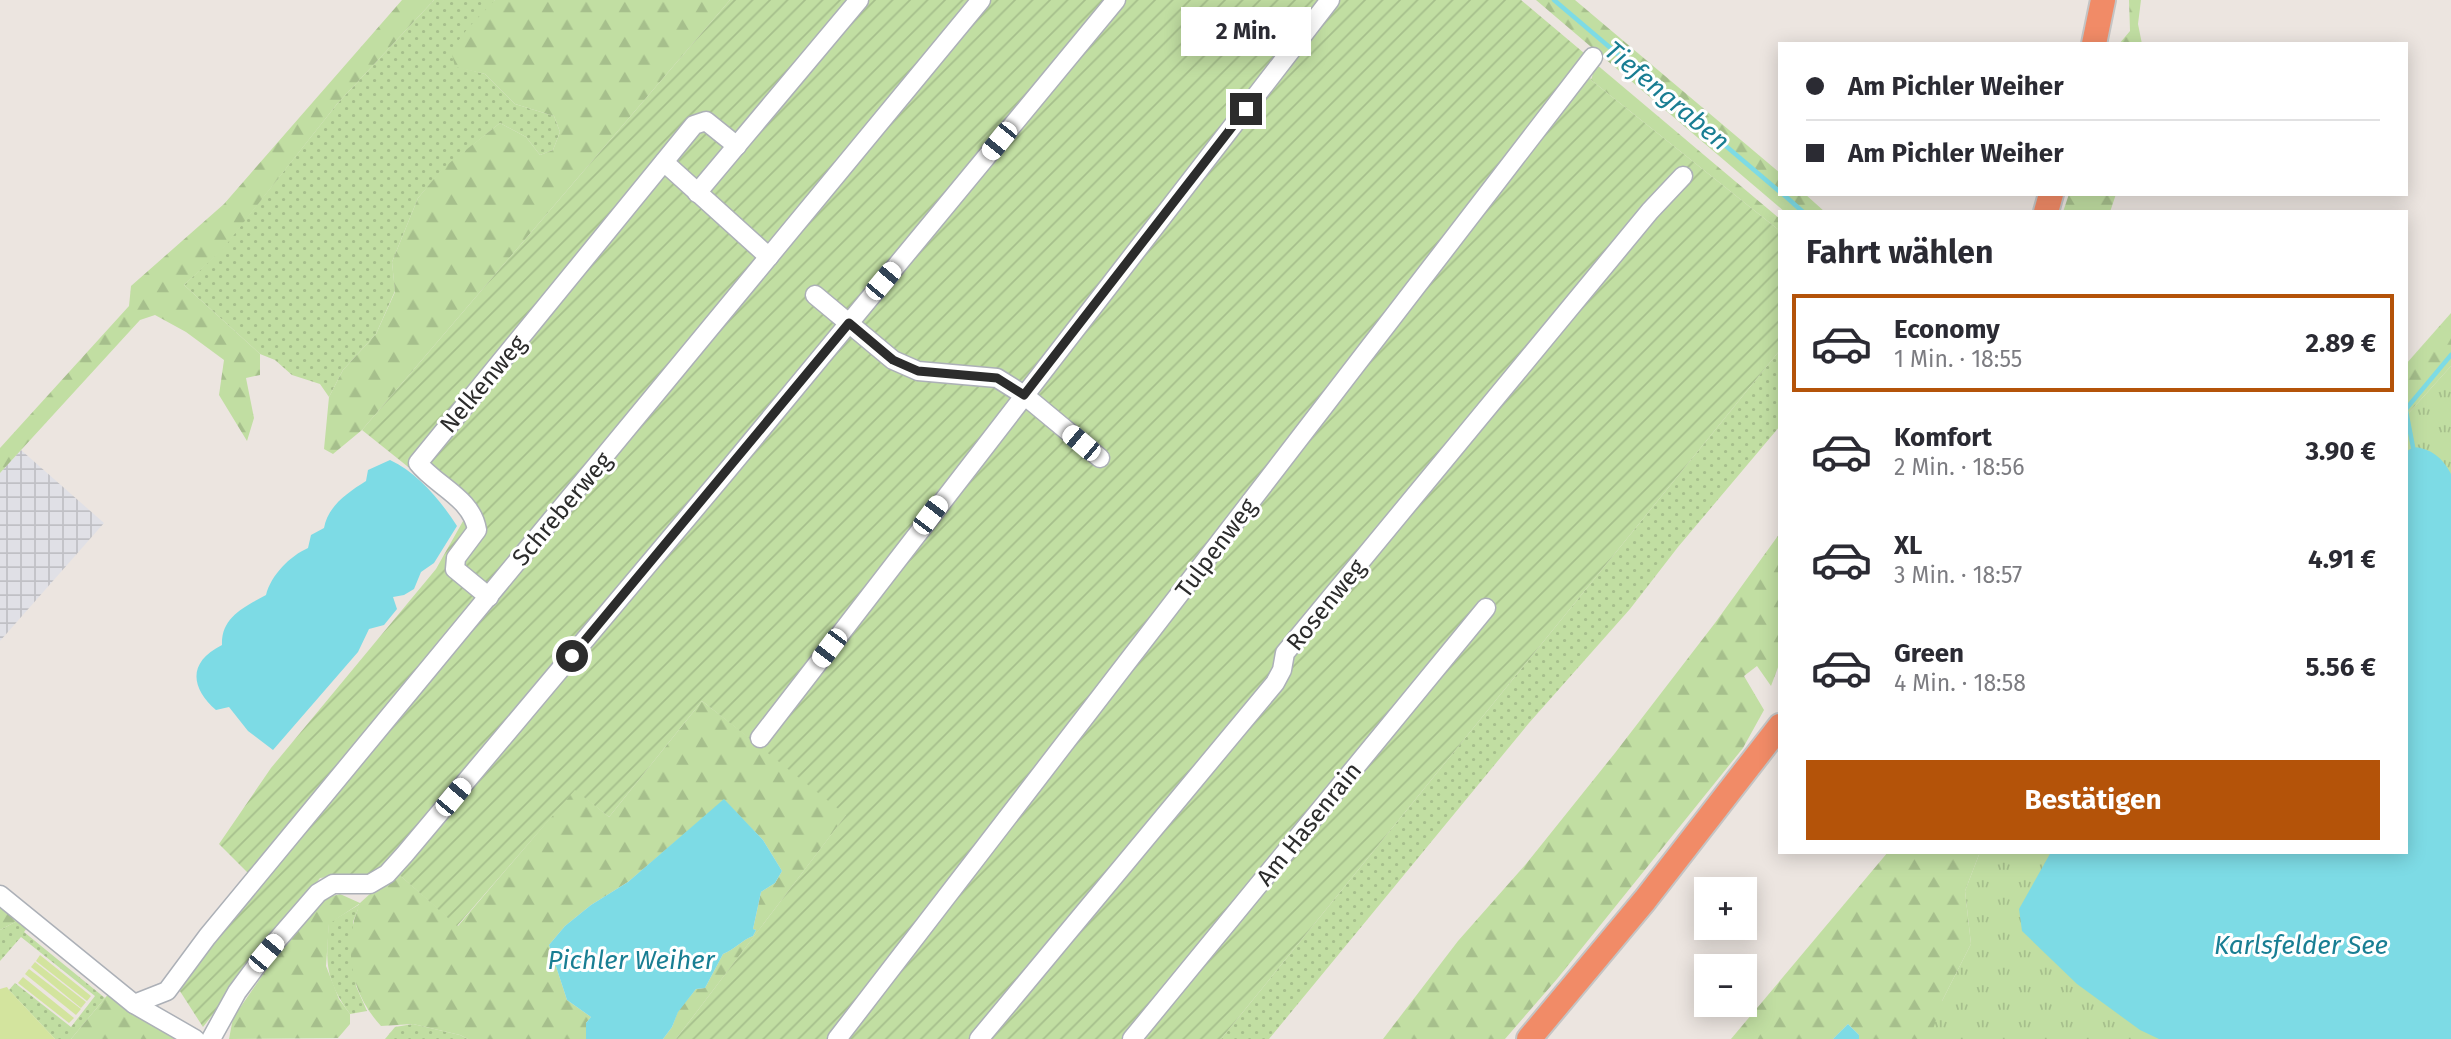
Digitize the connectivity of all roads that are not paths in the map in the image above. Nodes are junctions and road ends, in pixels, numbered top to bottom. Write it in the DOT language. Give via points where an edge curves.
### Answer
graph roads {
  1 [pos="859,0"];
  2 [pos="981,0"];
  3 [pos="1116,0"];
  4 [pos="1330,0"];
  5 [pos="2102,0"];
  6 [pos="2094,42"];
  7 [pos="1593,57"];
  8 [pos="737,146"];
  9 [pos="664,162"];
  10 [pos="1683,176"];
  11 [pos="697,193"];
  12 [pos="769,257"];
  13 [pos="815,295"];
  14 [pos="849,323"];
  15 [pos="1024,395"];
  16 [pos="1100,458"];
  17 [pos="489,597"];
  18 [pos="1486,608"];
  19 [pos="1778,729"];
  20 [pos="760,738"];
  21 [pos="0,895"];
  22 [pos="134,1004"];
  23 [pos="195,1039"];
  24 [pos="211,1039"];
  25 [pos="837,1039"];
  26 [pos="979,1039"];
  27 [pos="1132,1039"];
  28 [pos="1529,1039"];
  1 -- 8 [label="street"];
  2 -- 12 [label="street, Schreberweg"];
  3 -- 14 [label="street"];
  4 -- 15 [label="street"];
  5 -- 6 [label="highway"];
  7 -- 25 [label="street, Tulpenweg"];
  8 -- 9 [label="street, Nelkenweg" via="706,121 700,122"];
  8 -- 11 [label="street"];
  9 -- 11 [label="street"];
  9 -- 17 [label="street, Nelkenweg" via="418,463 469,507 477,530 456,558 454,569"];
  10 -- 26 [label="street, Rosenweg" via="1285,653 1275,683"];
  11 -- 12 [label="street"];
  12 -- 17 [label="street, Schreberweg"];
  13 -- 14 [label="street"];
  14 -- 15 [label="street" via="893,360 918,371 997,378"];
  14 -- 24 [label="street" via="387,874 370,884 333,884 318,892 237,992"];
  15 -- 16 [label="street"];
  15 -- 20 [label="street"];
  17 -- 22 [label="street, Schreberweg" via="167,991"];
  18 -- 27 [label="street, Am Hasenrain"];
  19 -- 28 [label="highway" via="1645,900"];
  21 -- 22 [label="street"];
  22 -- 23 [label="street"];
}
